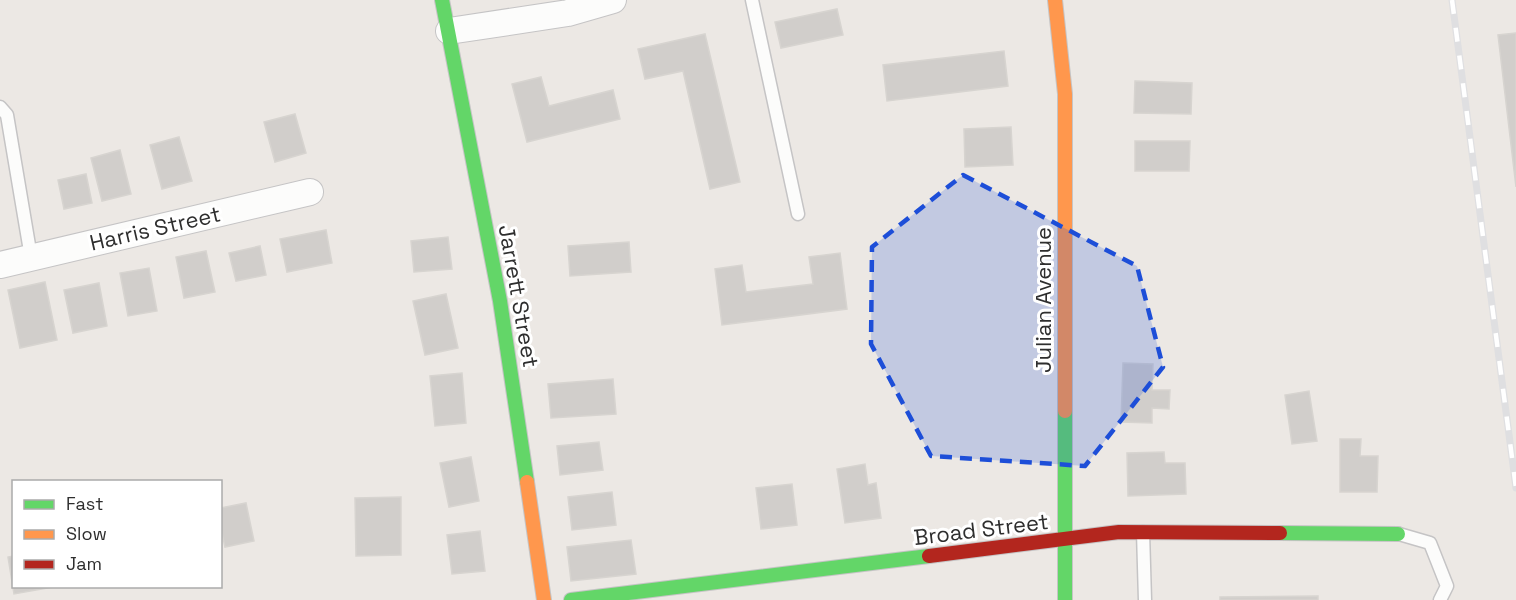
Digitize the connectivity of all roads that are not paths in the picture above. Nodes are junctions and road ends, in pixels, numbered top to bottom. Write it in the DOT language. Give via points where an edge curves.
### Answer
graph roads {
  1 [pos="442,0"];
  2 [pos="613,0"];
  3 [pos="752,0"];
  4 [pos="1055,0"];
  5 [pos="449,31"];
  6 [pos="0,107"];
  7 [pos="310,192"];
  8 [pos="798,214"];
  9 [pos="31,257"];
  10 [pos="0,265"];
  11 [pos="1143,532"];
  12 [pos="1398,534"];
  13 [pos="1064,540"];
  14 [pos="544,600"];
  15 [pos="571,600"];
  16 [pos="1065,600"];
  17 [pos="1145,600"];
  18 [pos="1440,600"];
  1 -- 5 [label="street, Jarrett Street"];
  2 -- 5 [label="street" via="568,13"];
  3 -- 8 [label="lane"];
  4 -- 13 [label="street, Julian Avenue" via="1065,94"];
  5 -- 14 [label="street, Jarrett Street" via="501,301"];
  6 -- 9 [label="lane" via="7,115"];
  7 -- 9 [label="street, Harris Street"];
  9 -- 10 [label="street, Harris Street"];
  11 -- 12 [label="street, Broad Street"];
  11 -- 13 [label="street, Broad Street"];
  11 -- 17 [label="lane"];
  12 -- 18 [label="lane" via="1430,543 1447,586"];
  13 -- 15 [label="street, Broad Street"];
  13 -- 16 [label="street, Julian Avenue"];
}
